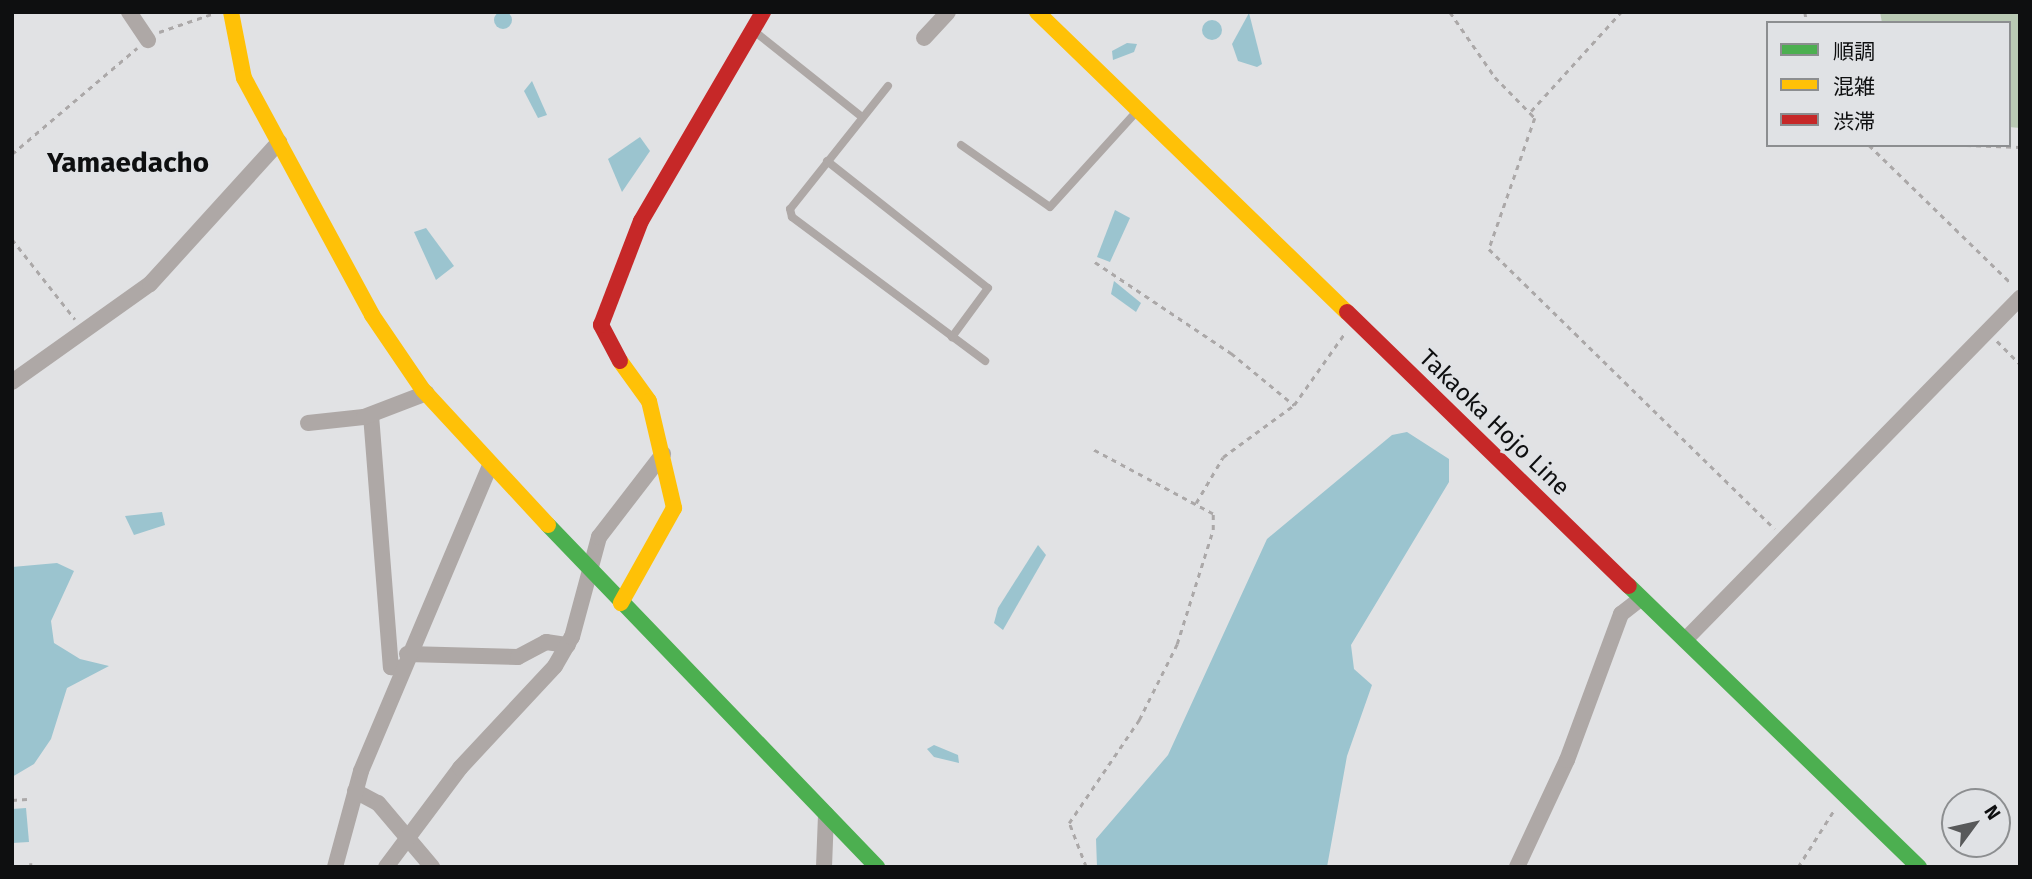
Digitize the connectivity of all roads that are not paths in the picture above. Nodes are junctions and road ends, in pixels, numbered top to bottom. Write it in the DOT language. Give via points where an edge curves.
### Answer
graph roads {
  1 [pos="129,12"];
  2 [pos="231,12"];
  3 [pos="763,12"];
  4 [pos="948,12"];
  5 [pos="1037,12"];
  6 [pos="754,31"];
  7 [pos="924,38"];
  8 [pos="148,40"];
  9 [pos="888,86"];
  10 [pos="1138,110"];
  11 [pos="861,116"];
  12 [pos="279,142"];
  13 [pos="961,145"];
  14 [pos="827,160"];
  15 [pos="2020,298"];
  16 [pos="952,337"];
  17 [pos="985,361"];
  18 [pos="12,382"];
  19 [pos="427,393"];
  20 [pos="371,415"];
  21 [pos="308,423"];
  22 [pos="663,454"];
  23 [pos="489,466"];
  24 [pos="589,566"];
  25 [pos="1640,599"];
  26 [pos="621,603"];
  27 [pos="1685,640"];
  28 [pos="568,645"];
  29 [pos="404,661"];
  30 [pos="355,791"];
  31 [pos="826,814"];
  32 [pos="408,837"];
  33 [pos="335,867"];
  34 [pos="386,867"];
  35 [pos="432,867"];
  36 [pos="824,867"];
  37 [pos="877,867"];
  38 [pos="1517,867"];
  39 [pos="1919,867"];
  1 -- 8 [label="street"];
  2 -- 12 [label="street" via="244,78"];
  3 -- 6 [label="street"];
  4 -- 7 [label="street"];
  5 -- 10 [label="street, Takaoka Hojo Line"];
  6 -- 11 [label="lane"];
  6 -- 22 [label="street" via="641,221 601,325 607,344 649,401"];
  9 -- 11 [label="lane"];
  10 -- 13 [label="lane" via="1050,207"];
  10 -- 25 [label="street, Takaoka Hojo Line"];
  11 -- 14 [label="lane"];
  12 -- 18 [label="street" via="150,284"];
  12 -- 19 [label="street" via="372,316"];
  14 -- 16 [label="lane" via="988,288"];
  14 -- 16 [label="lane" via="790,209 792,217"];
  15 -- 27 [label="street" via="1984,328"];
  16 -- 17 [label="lane"];
  19 -- 20 [label="street"];
  19 -- 23 [label="street"];
  20 -- 21 [label="street"];
  20 -- 29 [label="street" via="391,667"];
  22 -- 24 [label="street" via="612,513"];
  22 -- 26 [label="street" via="674,508"];
  23 -- 24 [label="street"];
  23 -- 29 [label="street"];
  24 -- 26 [label="street"];
  24 -- 28 [label="street"];
  25 -- 27 [label="street, Takaoka Hojo Line"];
  25 -- 38 [label="street" via="1621,614 1567,760"];
  26 -- 31 [label="street"];
  27 -- 39 [label="street, Takaoka Hojo Line"];
  28 -- 29 [label="street" via="546,642 518,657"];
  28 -- 32 [label="street"];
  29 -- 30 [label="street"];
  30 -- 32 [label="street" via="378,803"];
  30 -- 33 [label="street"];
  31 -- 36 [label="street"];
  31 -- 37 [label="street"];
  32 -- 34 [label="street"];
  32 -- 35 [label="street"];
}
